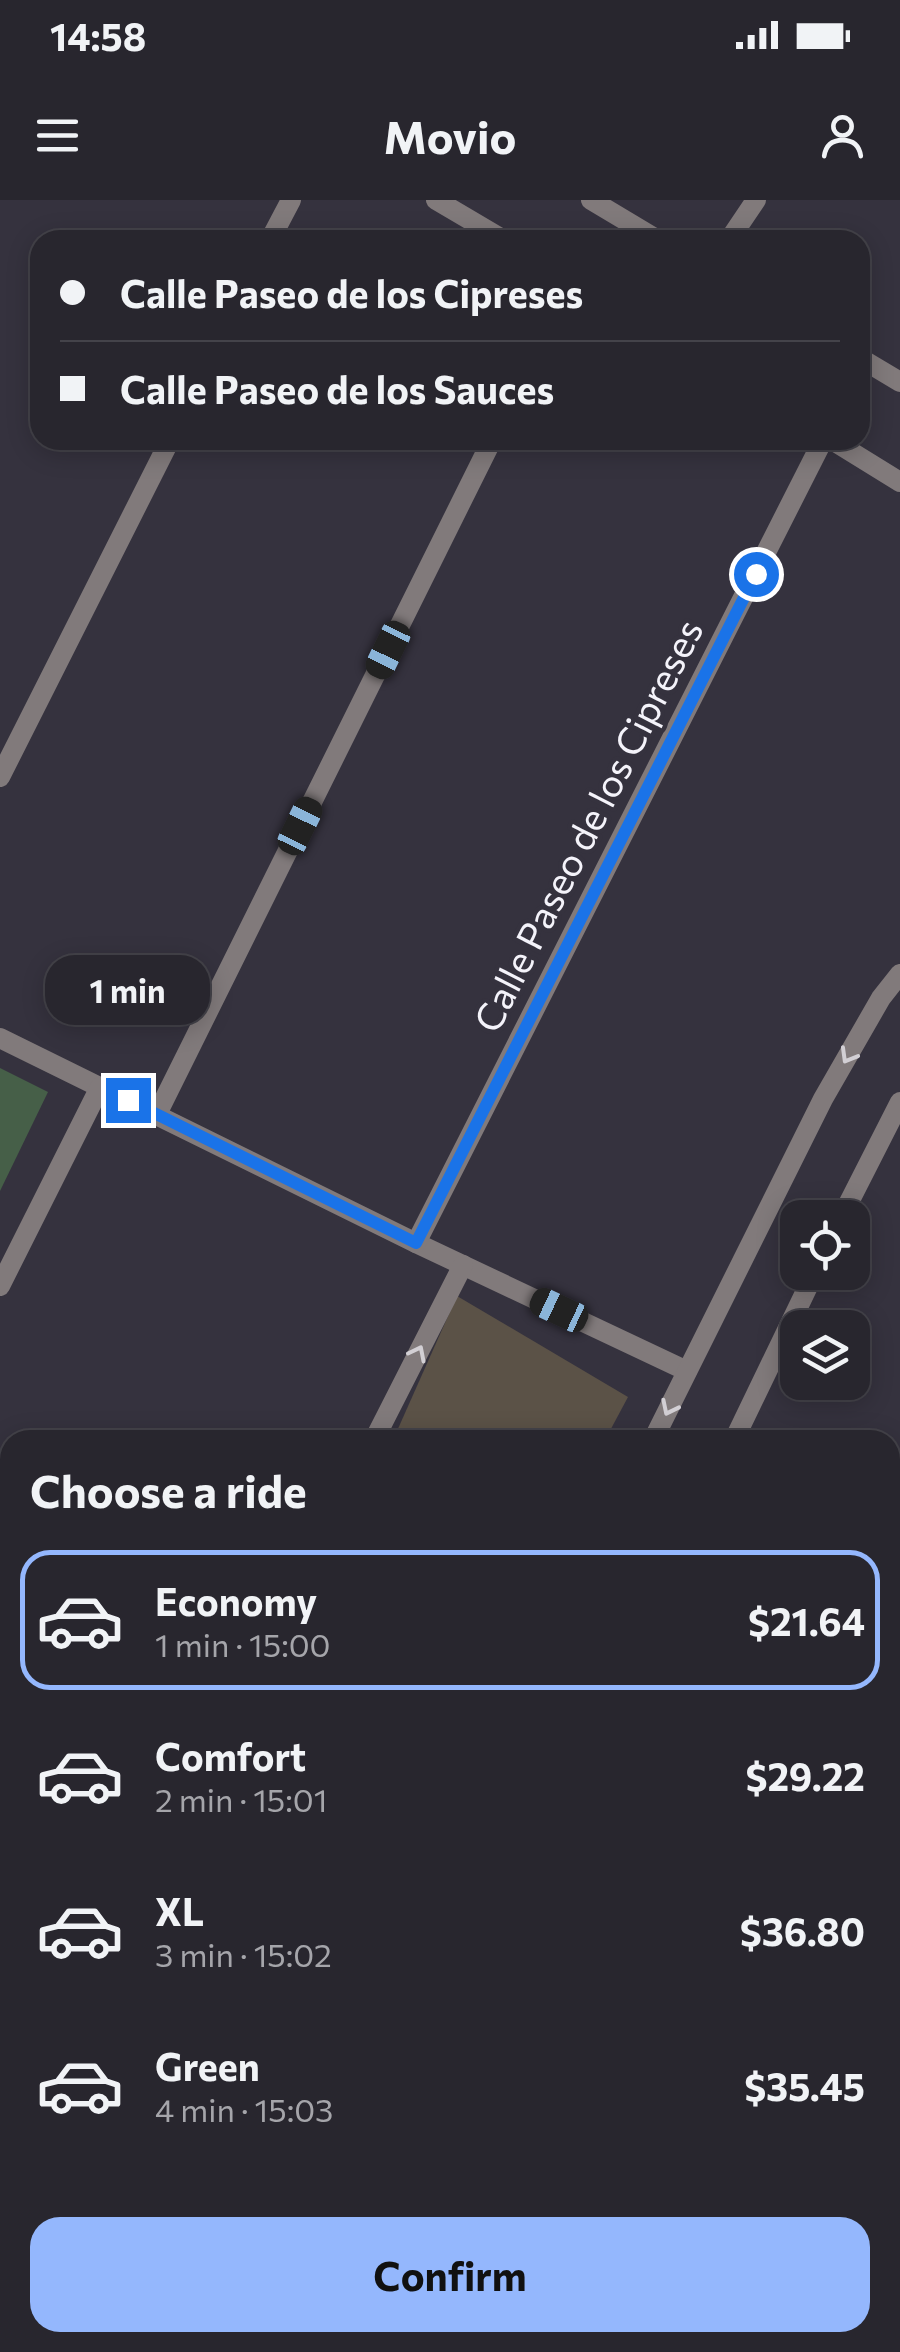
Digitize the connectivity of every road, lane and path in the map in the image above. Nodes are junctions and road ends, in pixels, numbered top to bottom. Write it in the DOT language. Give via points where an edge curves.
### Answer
graph roads {
  1 [pos="290,200"];
  2 [pos="436,200"];
  3 [pos="591,200"];
  4 [pos="756,200"];
  5 [pos="275,230"];
  6 [pos="487,230"];
  7 [pos="641,230"];
  8 [pos="736,230"];
  9 [pos="870,364"];
  10 [pos="900,382"];
  11 [pos="165,450"];
  12 [pos="487,450"];
  13 [pos="818,450"];
  14 [pos="848,450"];
  15 [pos="900,482"];
  16 [pos="0,777"];
  17 [pos="900,974"];
  18 [pos="0,1038"];
  19 [pos="100,1087"];
  20 [pos="900,1102"];
  21 [pos="157,1114"];
  22 [pos="850,1200"];
  23 [pos="416,1243"];
  24 [pos="463,1265"];
  25 [pos="0,1286"];
  26 [pos="806,1290"];
  27 [pos="688,1370"];
  28 [pos="379,1430"];
  29 [pos="658,1430"];
  30 [pos="739,1430"];
  1 -- 5 [label="street"];
  2 -- 6 [label="street"];
  3 -- 7 [label="street"];
  4 -- 8 [label="street"];
  9 -- 10 [label="street"];
  11 -- 16 [label="street"];
  12 -- 21 [label="street"];
  13 -- 23 [label="street, Calle Paseo de los Cipreses"];
  14 -- 15 [label="street"];
  17 -- 27 [label="street, one-way" via="823,1099"];
  18 -- 19 [label="street"];
  19 -- 21 [label="street"];
  19 -- 25 [label="street"];
  20 -- 22 [label="street"];
  21 -- 23 [label="street"];
  23 -- 24 [label="street"];
  24 -- 27 [label="street"];
  28 -- 24 [label="street, one-way"];
  26 -- 30 [label="street"];
  27 -- 29 [label="street, one-way"];
}
